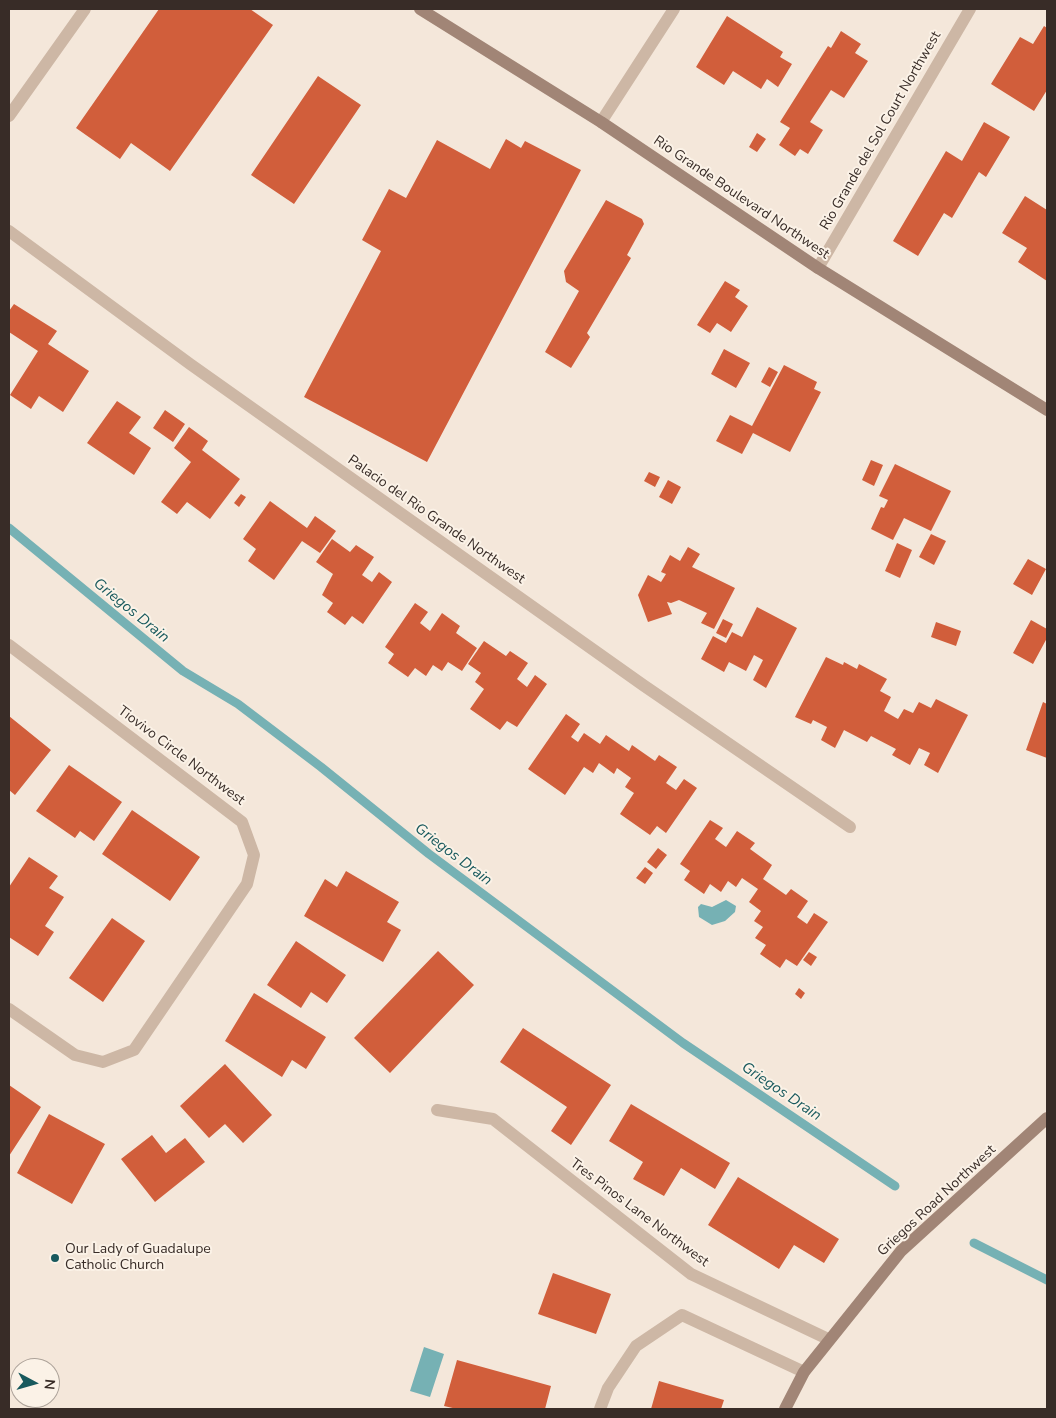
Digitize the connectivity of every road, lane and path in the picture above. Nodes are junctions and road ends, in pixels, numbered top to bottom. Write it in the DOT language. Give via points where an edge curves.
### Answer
graph roads {
  1 [pos="85,9"];
  2 [pos="420,9"];
  3 [pos="674,9"];
  4 [pos="970,9"];
  5 [pos="9,116"];
  6 [pos="601,122"];
  7 [pos="9,231"];
  8 [pos="818,268"];
  9 [pos="1047,410"];
  10 [pos="9,645"];
  11 [pos="850,827"];
  12 [pos="9,1009"];
  13 [pos="437,1110"];
  14 [pos="1047,1118"];
  15 [pos="828,1339"];
  16 [pos="804,1372"];
  17 [pos="600,1409"];
  18 [pos="785,1409"];
  1 -- 5 [label="street"];
  2 -- 6 [label="main road, Rio Grande Boulevard Northwest"];
  3 -- 6 [label="street"];
  4 -- 8 [label="street, Rio Grande del Sol Court Northwest"];
  6 -- 8 [label="main road, Rio Grande Boulevard Northwest"];
  7 -- 11 [label="street, Palacio del Rio Grande Northwest" via="538,611"];
  8 -- 9 [label="main road, Rio Grande Boulevard Northwest"];
  10 -- 12 [label="street, Tiovivo Circle Northwest" via="242,822 254,855 247,884 134,1050 104,1062 75,1055"];
  13 -- 15 [label="street, Tres Pinos Lane Northwest" via="492,1118 691,1274"];
  14 -- 15 [label="main road, Griegos Road Northwest" via="901,1251"];
  15 -- 16 [label="main road, Griegos Road Northwest"];
  16 -- 17 [label="street" via="682,1315 636,1346 608,1388"];
  16 -- 18 [label="main road, Griegos Road Northwest"];
}
